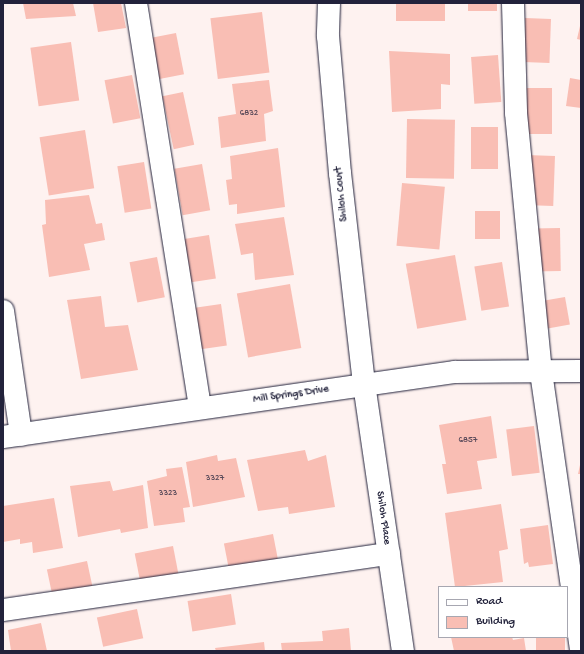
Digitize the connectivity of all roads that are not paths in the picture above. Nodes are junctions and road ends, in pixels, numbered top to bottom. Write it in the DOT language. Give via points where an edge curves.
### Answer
graph roads {
  1 [pos="136,3"];
  2 [pos="329,3"];
  3 [pos="513,3"];
  4 [pos="3,311"];
  5 [pos="581,371"];
  6 [pos="541,372"];
  7 [pos="364,384"];
  8 [pos="200,408"];
  9 [pos="12,436"];
  10 [pos="389,554"];
  11 [pos="3,610"];
  12 [pos="581,648"];
  13 [pos="403,651"];
  1 -- 8 [label="street"];
  2 -- 7 [label="street, Shiloh Court" via="328,36 340,173"];
  3 -- 6 [label="street" via="516,113"];
  4 -- 9 [label="street"];
  5 -- 6 [label="street, Mill Springs Drive"];
  6 -- 7 [label="street, Mill Springs Drive" via="454,372"];
  6 -- 12 [label="street"];
  7 -- 8 [label="street, Mill Springs Drive"];
  7 -- 10 [label="street, Shiloh Place"];
  8 -- 9 [label="street, Mill Springs Drive"];
  10 -- 11 [label="street"];
  10 -- 13 [label="street, Shiloh Place"];
}
